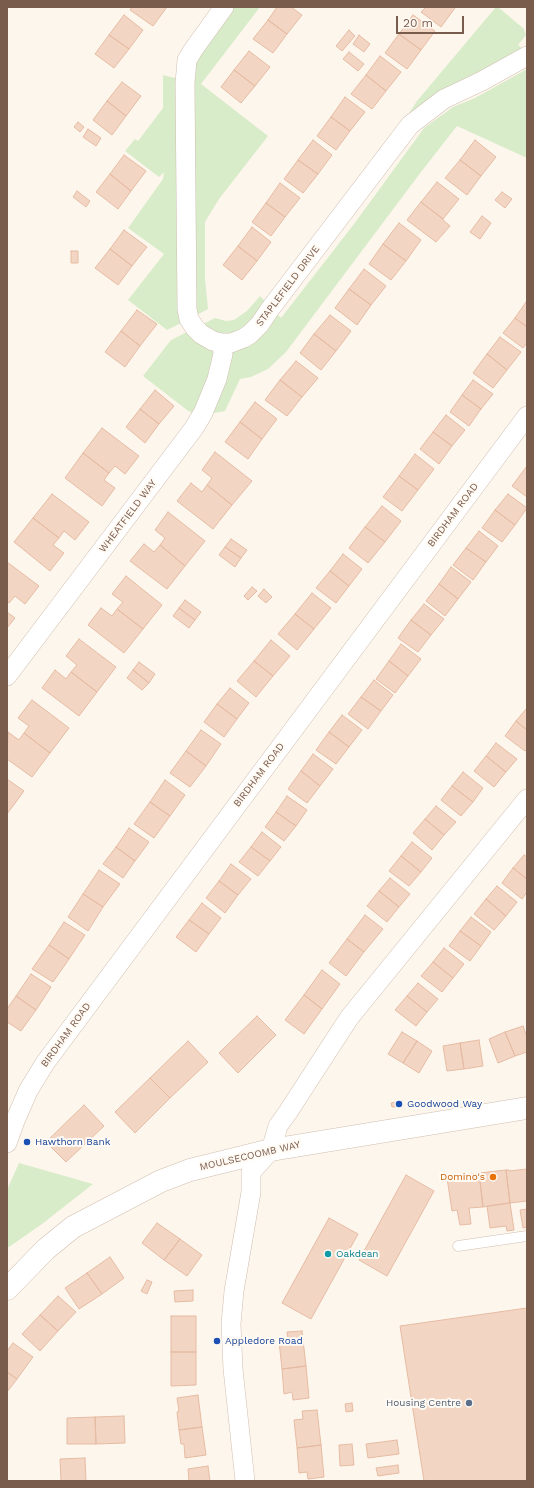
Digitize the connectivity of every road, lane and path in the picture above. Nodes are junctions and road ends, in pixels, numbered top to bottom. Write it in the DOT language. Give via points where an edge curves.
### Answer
graph roads {
  1 [pos="224,7"];
  2 [pos="527,56"];
  3 [pos="222,343"];
  4 [pos="527,416"];
  5 [pos="7,676"];
  6 [pos="527,799"];
  7 [pos="527,1108"];
  8 [pos="7,1143"];
  9 [pos="271,1150"];
  10 [pos="527,1236"];
  11 [pos="458,1246"];
  12 [pos="7,1289"];
  13 [pos="245,1481"];
  1 -- 3 [label="street" via="193,50 188,60 185,83 186,309 195,328 206,338"];
  2 -- 3 [label="street, STAPLEFIELD DRIVE" via="444,99 410,125 260,324 244,338"];
  3 -- 5 [label="street, WHEATFIELD WAY" via="223,354 217,379 194,428"];
  4 -- 8 [label="street, BIRDHAM ROAD" via="45,1063 28,1092"];
  6 -- 9 [label="street" via="349,1018 278,1126"];
  7 -- 9 [label="street, MOULSECOOMB WAY"];
  9 -- 12 [label="street, MOULSECOOMB WAY" via="190,1170 136,1194 74,1227 46,1249"];
  9 -- 13 [label="street" via="251,1172 251,1192 232,1310 233,1369"];
  10 -- 11 [label="lane"];
}
